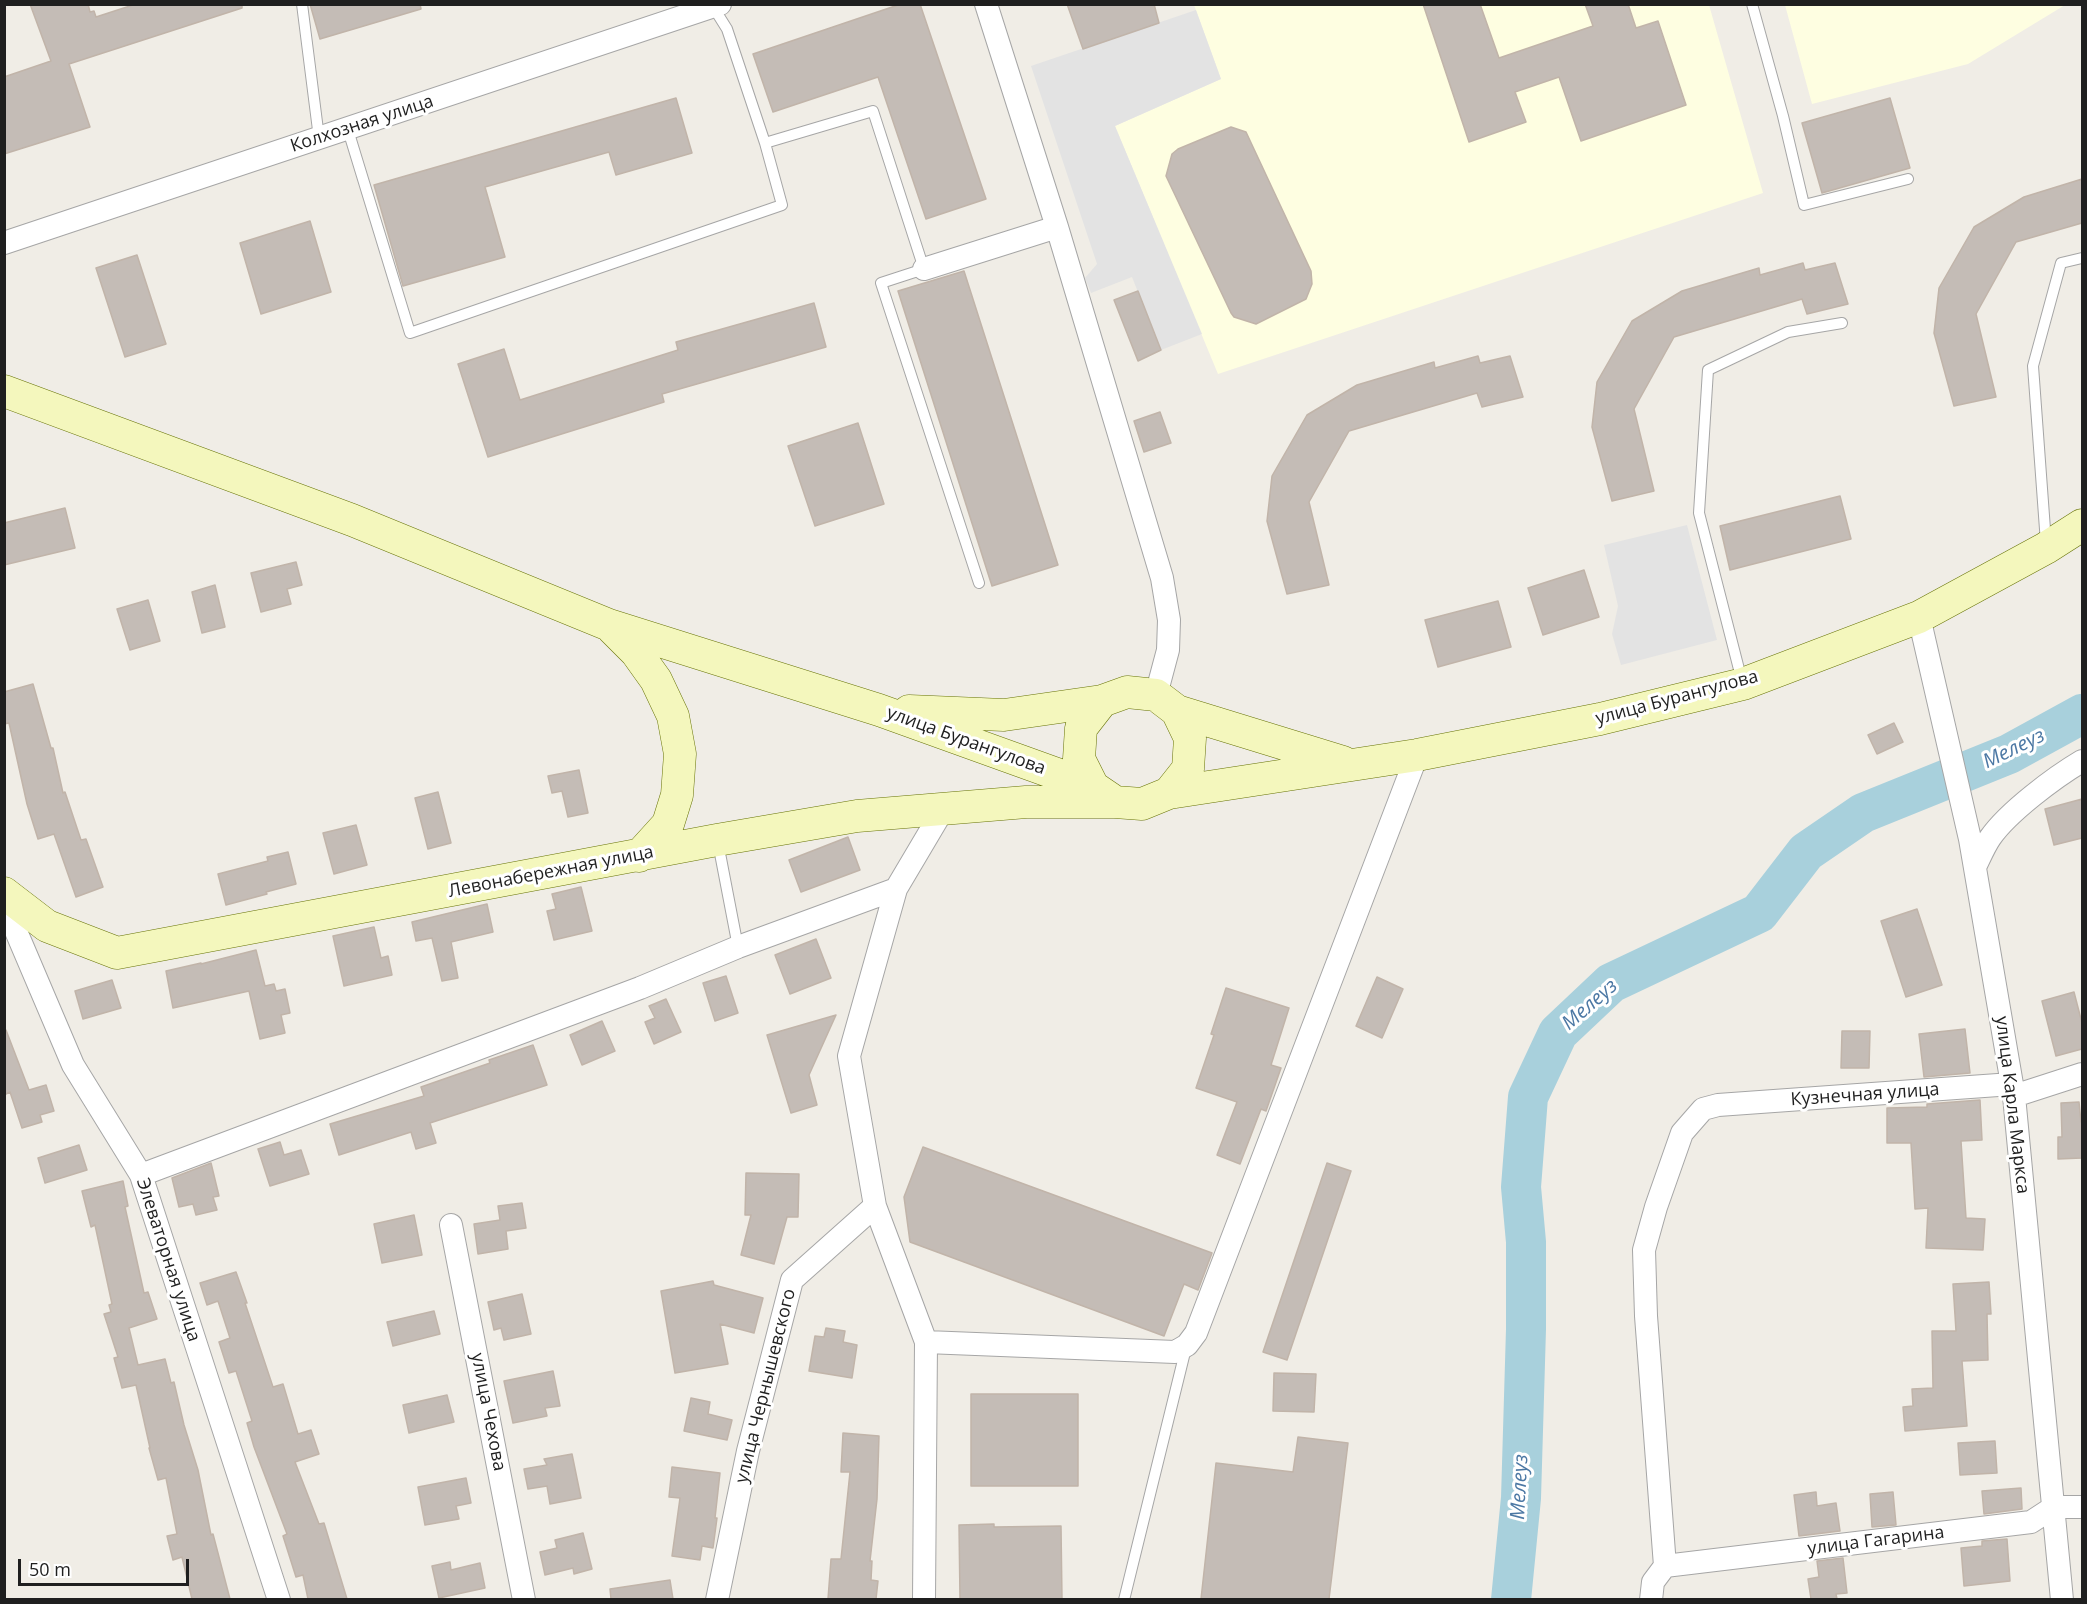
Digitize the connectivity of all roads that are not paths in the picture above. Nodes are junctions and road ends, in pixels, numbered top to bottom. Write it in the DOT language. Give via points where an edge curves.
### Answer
graph roads {
  1 [pos="302,4"];
  2 [pos="986,4"];
  3 [pos="1752,4"];
  4 [pos="715,5"];
  5 [pos="348,130"];
  6 [pos="319,138"];
  7 [pos="765,143"];
  8 [pos="1908,179"];
  9 [pos="1057,227"];
  10 [pos="4,243"];
  11 [pos="2082,258"];
  12 [pos="924,269"];
  13 [pos="1842,323"];
  14 [pos="4,391"];
  15 [pos="2082,525"];
  16 [pos="2046,548"];
  17 [pos="979,583"];
  18 [pos="1919,617"];
  19 [pos="609,625"];
  20 [pos="1743,684"];
  21 [pos="1102,701"];
  22 [pos="1167,703"];
  23 [pos="879,710"];
  24 [pos="1418,754"];
  25 [pos="2082,761"];
  26 [pos="1349,764"];
  27 [pos="1169,793"];
  28 [pos="1104,794"];
  29 [pos="944,808"];
  30 [pos="717,840"];
  31 [pos="639,856"];
  32 [pos="1975,867"];
  33 [pos="896,889"];
  34 [pos="4,893"];
  35 [pos="4,903"];
  36 [pos="738,947"];
  37 [pos="2082,1074"];
  38 [pos="2013,1090"];
  39 [pos="141,1175"];
  40 [pos="875,1206"];
  41 [pos="451,1225"];
  42 [pos="926,1342"];
  43 [pos="1186,1345"];
  44 [pos="2054,1507"];
  45 [pos="2082,1507"];
  46 [pos="1665,1566"];
  47 [pos="279,1599"];
  48 [pos="524,1599"];
  49 [pos="717,1599"];
  50 [pos="924,1599"];
  51 [pos="1124,1599"];
  52 [pos="1651,1599"];
  53 [pos="2062,1599"];
  1 -- 6 [label="lane"];
  2 -- 9 [label="street"];
  3 -- 8 [label="lane" via="1804,206"];
  4 -- 5 [label="street, Колхозная улица"];
  4 -- 7 [label="lane" via="727,29"];
  5 -- 6 [label="street, Колхозная улица"];
  5 -- 7 [label="lane" via="410,333 782,205"];
  6 -- 10 [label="street, Колхозная улица"];
  7 -- 12 [label="lane" via="873,111"];
  9 -- 12 [label="street"];
  9 -- 22 [label="street" via="1162,578 1168,620"];
  11 -- 16 [label="lane" via="2061,263 2033,366"];
  12 -- 17 [label="lane" via="881,283"];
  13 -- 20 [label="lane" via="1788,332 1708,370 1699,513"];
  14 -- 19 [label="main road" via="352,520"];
  15 -- 16 [label="main road, улица Бурангулова"];
  16 -- 18 [label="main road, улица Бурангулова"];
  18 -- 20 [label="main road, улица Бурангулова"];
  18 -- 32 [label="street, улица Карла Маркса"];
  19 -- 23 [label="main road"];
  19 -- 31 [label="main road" via="656,680 673,716 680,754 677,795 668,824"];
  20 -- 24 [label="main road, улица Бурангулова" via="1600,719"];
  21 -- 22 [label="main road, улица Бурангулова" via="1127,692"];
  21 -- 23 [label="main road, улица Бурангулова" via="1004,715"];
  21 -- 28 [label="main road" via="1081,728 1078,759"];
  22 -- 26 [label="main road, улица Бурангулова"];
  22 -- 27 [label="main road" via="1190,738 1188,768"];
  23 -- 28 [label="main road, улица Бурангулова"];
  24 -- 26 [label="main road, улица Бурангулова"];
  24 -- 43 [label="street" via="1196,1333"];
  25 -- 32 [label="street" via="2012,814 1991,837"];
  26 -- 27 [label="main road, улица Бурангулова"];
  27 -- 28 [label="main road, улица Бурангулова" via="1142,804"];
  28 -- 29 [label="main road, Левонабережная улица"];
  29 -- 30 [label="main road, Левонабережная улица" via="857,816"];
  29 -- 33 [label="street"];
  30 -- 31 [label="main road, Левонабережная улица"];
  30 -- 36 [label="lane"];
  31 -- 34 [label="main road, Левонабережная улица" via="117,953 47,926"];
  32 -- 38 [label="street, улица Карла Маркса"];
  33 -- 36 [label="street"];
  33 -- 40 [label="street" via="849,1056"];
  35 -- 39 [label="street, Элеваторная улица" via="73,1065"];
  36 -- 39 [label="street" via="640,988"];
  37 -- 38 [label="street, Кузнечная улица"];
  38 -- 44 [label="street, улица Карла Маркса"];
  38 -- 46 [label="street, Кузнечная улица" via="1718,1105 1703,1109 1682,1133 1644,1250"];
  39 -- 47 [label="street, Элеваторная улица"];
  40 -- 42 [label="street"];
  40 -- 49 [label="street, улица Чернышевского" via="792,1280 748,1451"];
  41 -- 48 [label="street, улица Чехова"];
  42 -- 43 [label="street" via="1175,1352"];
  42 -- 50 [label="street"];
  43 -- 51 [label="lane"];
  44 -- 45 [label="street"];
  44 -- 46 [label="street, улица Гагарина" via="2031,1522"];
  44 -- 53 [label="street, улица Карла Маркса"];
  46 -- 52 [label="street" via="1653,1582"];
}
